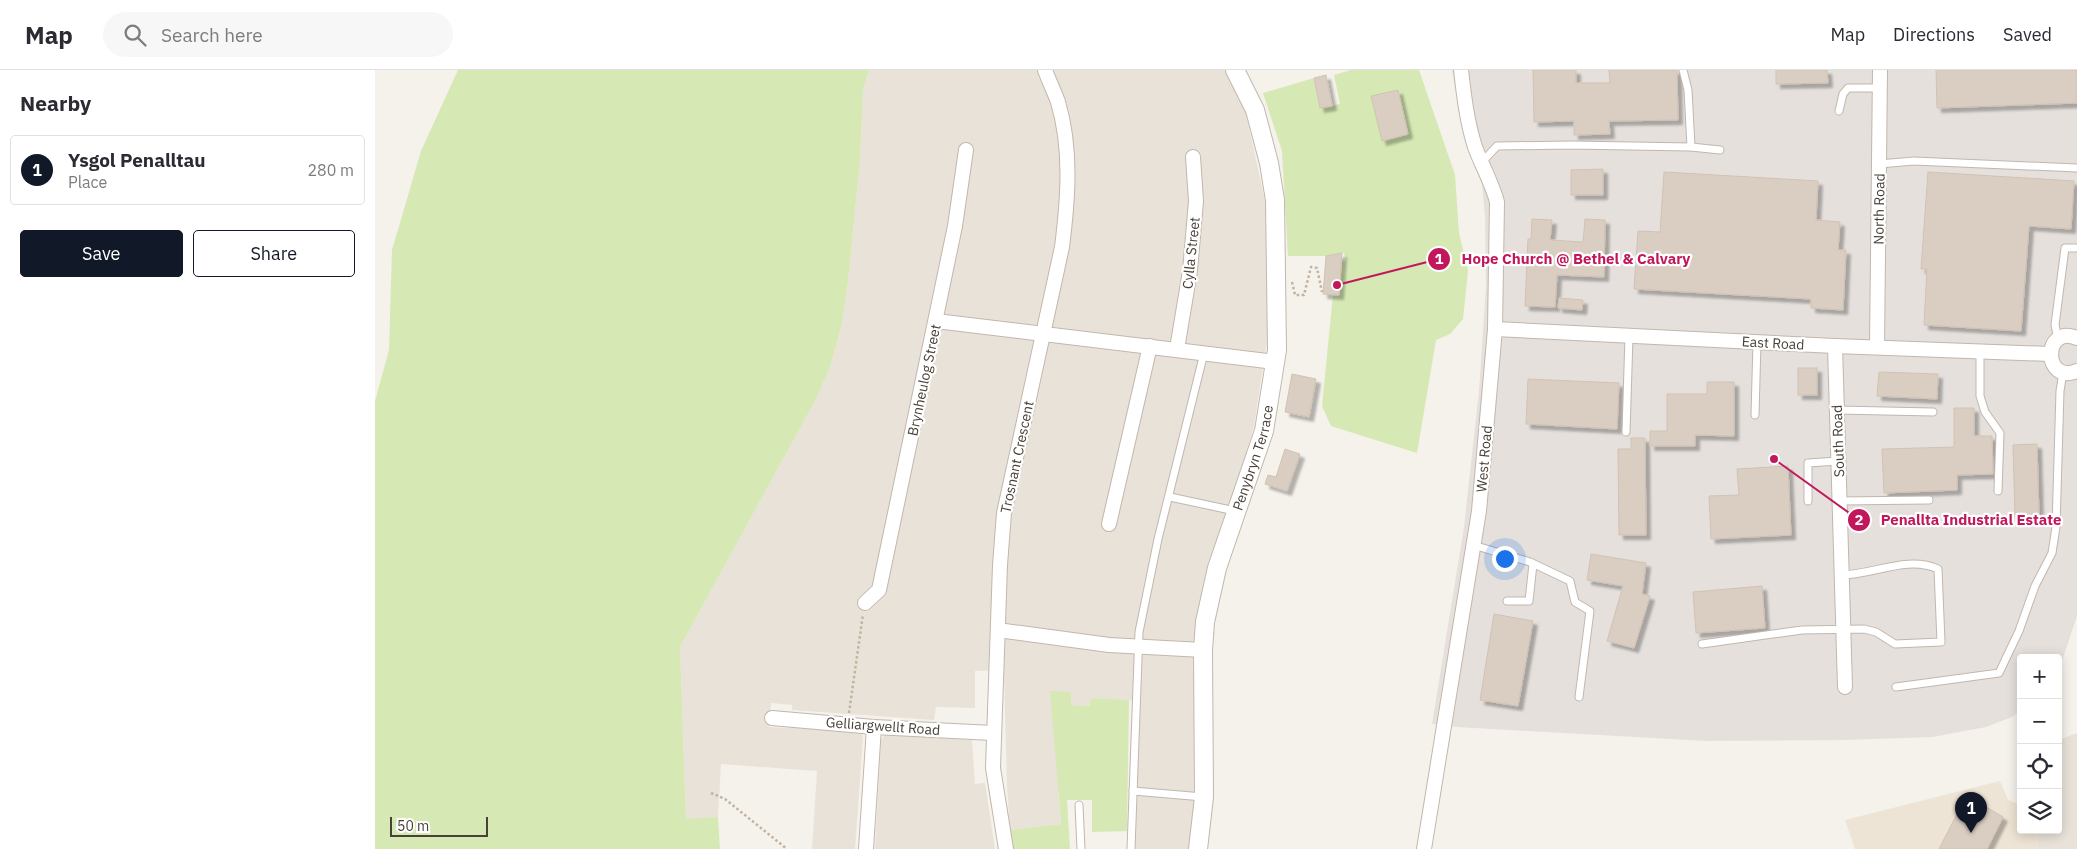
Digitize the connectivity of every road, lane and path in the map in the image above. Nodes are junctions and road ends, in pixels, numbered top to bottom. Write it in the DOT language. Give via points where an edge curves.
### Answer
graph roads {
  1 [pos="1045,70"];
  2 [pos="1235,70"];
  3 [pos="1461,70"];
  4 [pos="1683,70"];
  5 [pos="1880,70"];
  6 [pos="1880,88"];
  7 [pos="1839,111"];
  8 [pos="1691,147"];
  9 [pos="967,150"];
  10 [pos="1720,150"];
  11 [pos="1193,157"];
  12 [pos="1482,162"];
  13 [pos="1879,164"];
  14 [pos="2077,168"];
  15 [pos="2077,248"];
  16 [pos="1292,279"];
  17 [pos="1322,292"];
  18 [pos="936,321"];
  19 [pos="1495,329"];
  20 [pos="1043,334"];
  21 [pos="1629,336"];
  22 [pos="2077,338"];
  23 [pos="2058,340"];
  24 [pos="1757,342"];
  25 [pos="1150,346"];
  26 [pos="1835,346"];
  27 [pos="1877,347"];
  28 [pos="1177,349"];
  29 [pos="1980,352"];
  30 [pos="1204,353"];
  31 [pos="2050,354"];
  32 [pos="1275,362"];
  33 [pos="2077,371"];
  34 [pos="2063,372"];
  35 [pos="1837,410"];
  36 [pos="1933,412"];
  37 [pos="1755,415"];
  38 [pos="1626,432"];
  39 [pos="1838,461"];
  40 [pos="1998,491"];
  41 [pos="1170,497"];
  42 [pos="1929,500"];
  43 [pos="1807,501"];
  44 [pos="1839,501"];
  45 [pos="1235,511"];
  46 [pos="1109,524"];
  47 [pos="1473,545"];
  48 [pos="1533,564"];
  49 [pos="1841,575"];
  50 [pos="1507,601"];
  51 [pos="865,603"];
  52 [pos="998,630"];
  53 [pos="1843,630"];
  54 [pos="1702,644"];
  55 [pos="1138,647"];
  56 [pos="1203,650"];
  57 [pos="1845,686"];
  58 [pos="1896,687"];
  59 [pos="1579,696"];
  60 [pos="772,718"];
  61 [pos="847,724"];
  62 [pos="874,726"];
  63 [pos="993,733"];
  64 [pos="1133,791"];
  65 [pos="711,793"];
  66 [pos="1204,798"];
  67 [pos="1079,805"];
  68 [pos="787,849"];
  69 [pos="866,849"];
  70 [pos="1006,849"];
  71 [pos="1081,849"];
  72 [pos="1131,849"];
  73 [pos="1198,849"];
  74 [pos="1424,849"];
  1 -- 20 [label="street, Trosnant Crescent" via="1058,103 1068,170 1062,246"];
  2 -- 32 [label="street, Penybryn Terrace" via="1255,110 1275,200"];
  3 -- 12 [label="street, West Road" via="1467,116"];
  4 -- 8 [label="lane" via="1688,90"];
  5 -- 6 [label="street, North Road"];
  6 -- 7 [label="lane" via="1848,88"];
  6 -- 13 [label="street, North Road"];
  8 -- 10 [label="lane"];
  8 -- 12 [label="lane" via="1497,146"];
  9 -- 18 [label="street, Brynheulog Street"];
  11 -- 28 [label="street, Cylla Street" via="1196,202 1190,271"];
  12 -- 19 [label="street, West Road" via="1497,202"];
  13 -- 14 [label="lane" via="1914,162"];
  13 -- 27 [label="street, North Road"];
  15 -- 23 [label="lane" via="2065,248 2055,325"];
  16 -- 17 [label="path" via="1295,295 1304,295 1311,267 1317,268"];
  18 -- 20 [label="street"];
  18 -- 51 [label="street, Brynheulog Street" via="879,590"];
  19 -- 21 [label="street, East Road"];
  19 -- 47 [label="street, West Road" via="1479,511"];
  20 -- 25 [label="street"];
  20 -- 52 [label="street, Trosnant Crescent" via="1004,513"];
  21 -- 24 [label="street, East Road"];
  21 -- 38 [label="lane"];
  22 -- 23 [label="street" via="2069,336"];
  23 -- 31 [label="street"];
  24 -- 26 [label="street, East Road"];
  24 -- 37 [label="lane"];
  25 -- 28 [label="street"];
  25 -- 46 [label="street"];
  26 -- 27 [label="street, East Road"];
  26 -- 35 [label="street, South Road"];
  27 -- 29 [label="street, East Road"];
  28 -- 30 [label="street"];
  29 -- 31 [label="street, East Road"];
  29 -- 40 [label="lane" via="1980,396 1985,412 2000,433"];
  30 -- 32 [label="street"];
  30 -- 41 [label="lane"];
  31 -- 34 [label="street" via="2054,365"];
  32 -- 45 [label="street, Penybryn Terrace" via="1263,431"];
  33 -- 34 [label="street"];
  34 -- 58 [label="lane" via="2052,553 1999,673"];
  35 -- 36 [label="lane"];
  35 -- 39 [label="street, South Road"];
  39 -- 43 [label="lane" via="1807,463"];
  39 -- 44 [label="street, South Road"];
  41 -- 45 [label="lane"];
  41 -- 55 [label="lane"];
  42 -- 44 [label="lane"];
  44 -- 49 [label="street, South Road"];
  45 -- 56 [label="street, Penybryn Terrace" via="1217,568 1205,622"];
  47 -- 48 [label="lane"];
  47 -- 74 [label="street, West Road"];
  48 -- 50 [label="lane" via="1529,602"];
  48 -- 59 [label="lane" via="1570,582 1575,602 1590,611"];
  49 -- 53 [label="street, South Road"];
  49 -- 53 [label="lane" via="1859,575 1887,566 1929,564 1938,569 1941,642 1895,644 1876,632"];
  51 -- 61 [label="path"];
  52 -- 55 [label="street"];
  52 -- 63 [label="street, Trosnant Crescent"];
  53 -- 54 [label="lane" via="1802,630"];
  53 -- 57 [label="street, South Road"];
  55 -- 56 [label="street"];
  55 -- 64 [label="lane"];
  56 -- 66 [label="street, Penybryn Terrace"];
  60 -- 61 [label="street, Gelliargwellt Road"];
  61 -- 62 [label="street, Gelliargwellt Road"];
  62 -- 63 [label="street, Gelliargwellt Road"];
  62 -- 69 [label="street"];
  63 -- 70 [label="street, Trosnant Crescent" via="993,768"];
  64 -- 66 [label="lane"];
  64 -- 72 [label="lane"];
  65 -- 68 [label="path" via="725,798"];
  66 -- 73 [label="street, Penybryn Terrace"];
  67 -- 71 [label="lane"];
}
